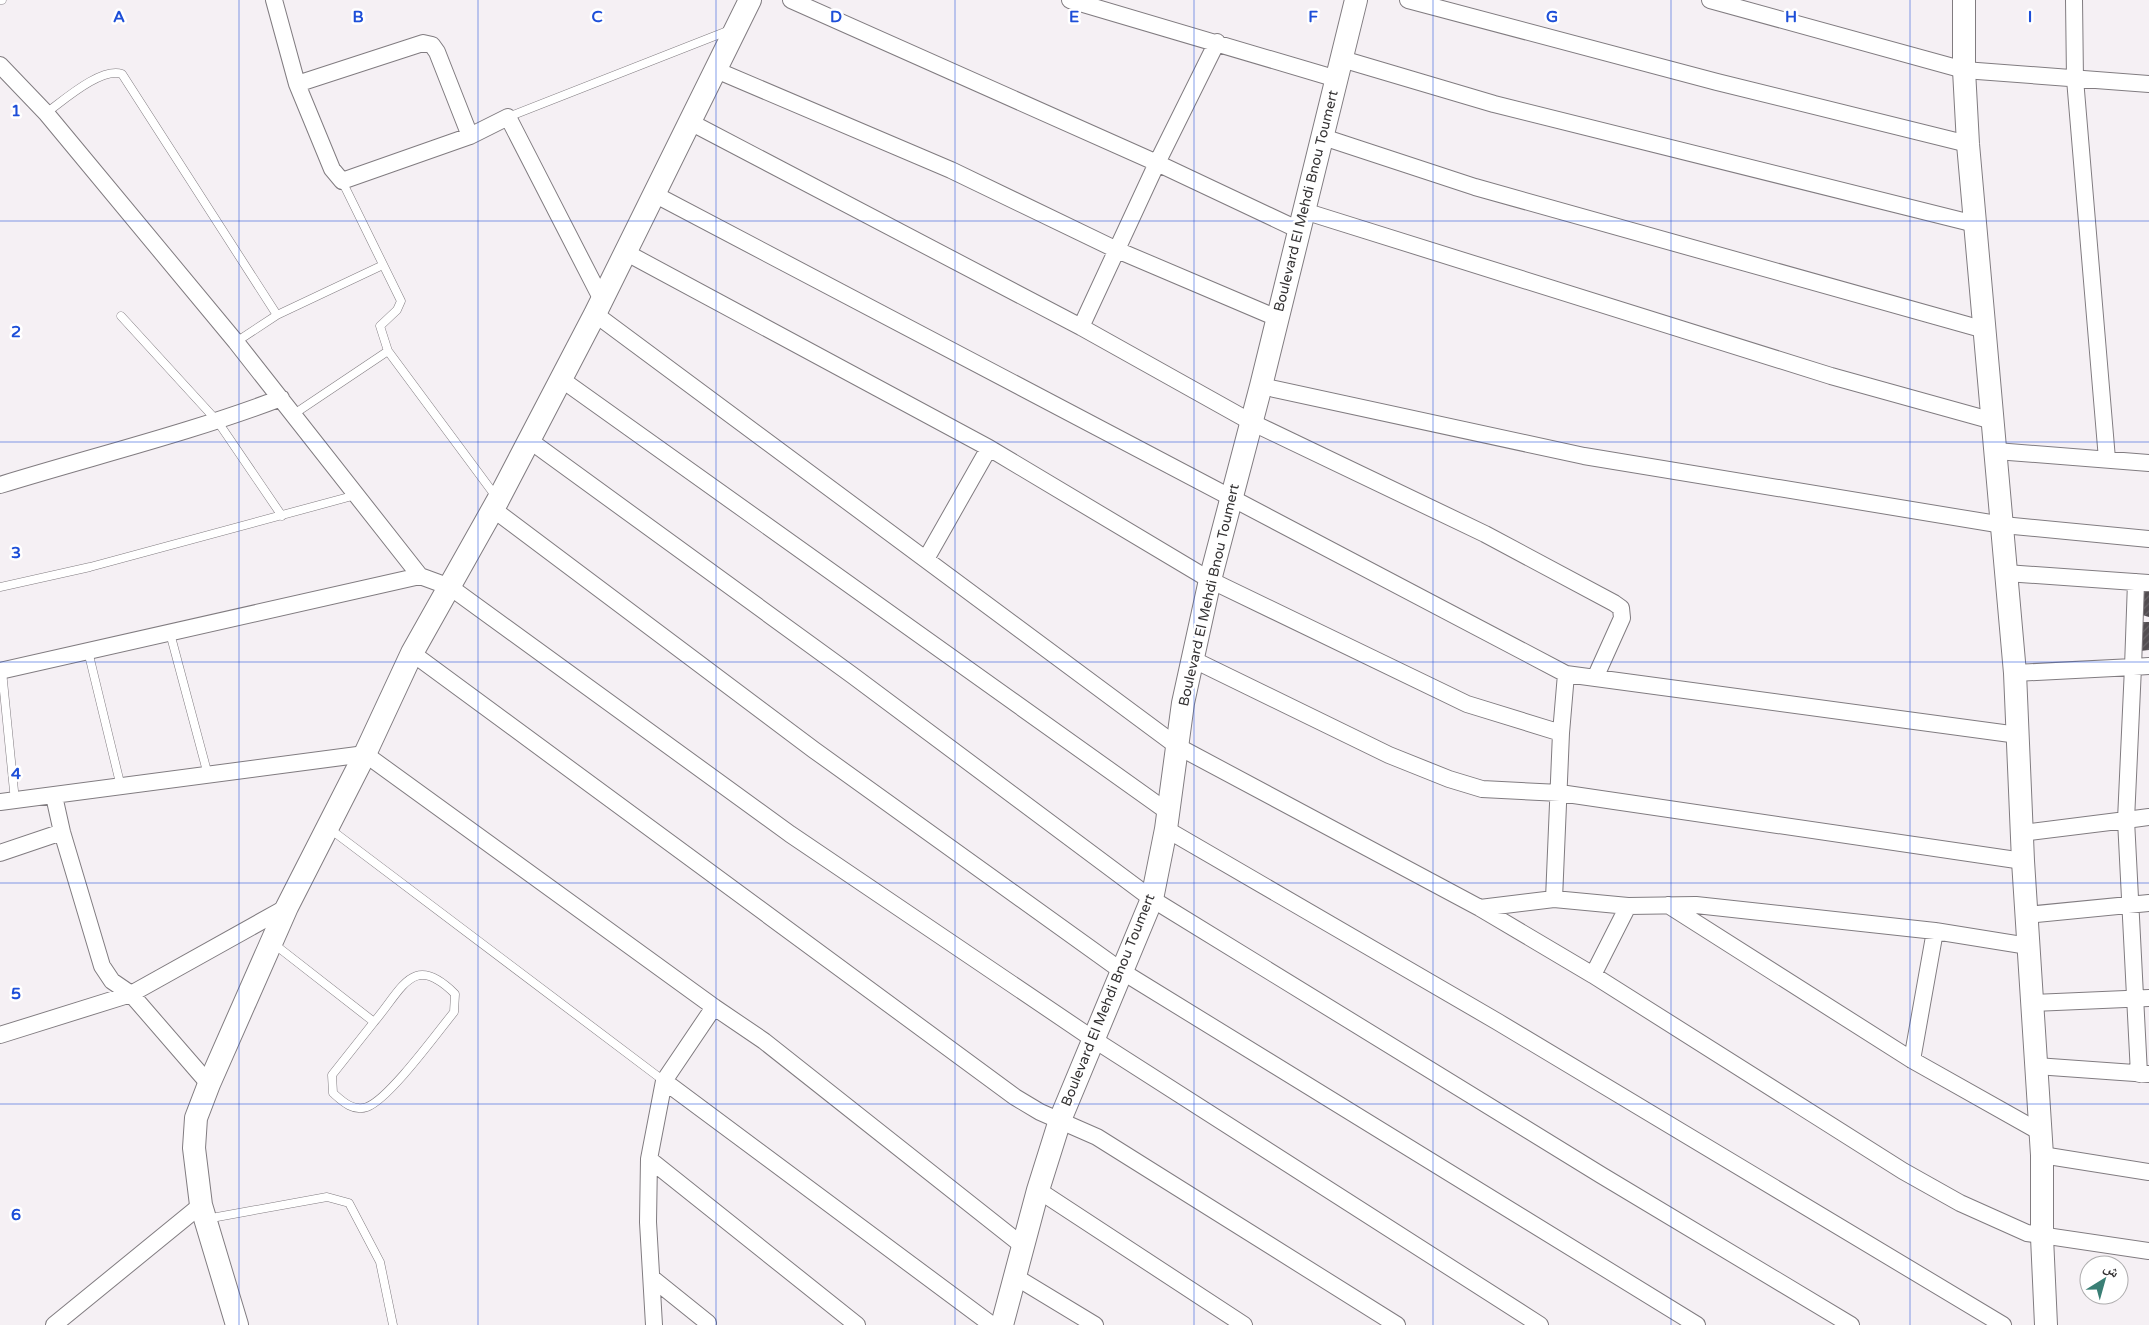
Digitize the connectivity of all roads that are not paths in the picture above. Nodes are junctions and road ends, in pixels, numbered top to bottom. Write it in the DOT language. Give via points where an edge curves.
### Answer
graph roads {
  1 [pos="274,0"];
  2 [pos="750,0"];
  3 [pos="791,0"];
  4 [pos="1070,0"];
  5 [pos="1356,0"];
  6 [pos="1408,0"];
  7 [pos="1710,0"];
  8 [pos="1964,0"];
  9 [pos="2074,0"];
  10 [pos="737,28"];
  11 [pos="1217,42"];
  12 [pos="0,65"];
  13 [pos="1339,69"];
  14 [pos="716,70"];
  15 [pos="1964,70"];
  16 [pos="2075,79"];
  17 [pos="296,84"];
  18 [pos="2149,84"];
  19 [pos="46,112"];
  20 [pos="508,117"];
  21 [pos="690,122"];
  22 [pos="470,136"];
  23 [pos="1323,137"];
  24 [pos="1968,144"];
  25 [pos="1157,163"];
  26 [pos="342,181"];
  27 [pos="654,194"];
  28 [pos="1302,221"];
  29 [pos="1975,224"];
  30 [pos="1117,250"];
  31 [pos="625,252"];
  32 [pos="383,265"];
  33 [pos="598,307"];
  34 [pos="277,315"];
  35 [pos="121,316"];
  36 [pos="1277,318"];
  37 [pos="1081,327"];
  38 [pos="1985,330"];
  39 [pos="236,342"];
  40 [pos="388,352"];
  41 [pos="561,379"];
  42 [pos="1261,386"];
  43 [pos="281,398"];
  44 [pos="294,414"];
  45 [pos="1993,421"];
  46 [pos="218,422"];
  47 [pos="1251,422"];
  48 [pos="529,440"];
  49 [pos="989,448"];
  50 [pos="1996,450"];
  51 [pos="2107,459"];
  52 [pos="2149,462"];
  53 [pos="0,486"];
  54 [pos="357,495"];
  55 [pos="1232,499"];
  56 [pos="495,504"];
  57 [pos="282,516"];
  58 [pos="2003,525"];
  59 [pos="2149,539"];
  60 [pos="926,559"];
  61 [pos="2006,573"];
  62 [pos="420,576"];
  63 [pos="1210,580"];
  64 [pos="2143,583"];
  65 [pos="0,586"];
  66 [pos="450,587"];
  67 [pos="170,633"];
  68 [pos="88,651"];
  69 [pos="412,653"];
  70 [pos="1192,659"];
  71 [pos="2141,667"];
  72 [pos="1,671"];
  73 [pos="2015,673"];
  74 [pos="1566,674"];
  75 [pos="1595,678"];
  76 [pos="1560,733"];
  77 [pos="2018,735"];
  78 [pos="1177,746"];
  79 [pos="365,754"];
  80 [pos="208,776"];
  81 [pos="121,787"];
  82 [pos="1560,793"];
  83 [pos="54,796"];
  84 [pos="7,801"];
  85 [pos="2149,817"];
  86 [pos="2126,820"];
  87 [pos="1167,821"];
  88 [pos="326,826"];
  89 [pos="62,832"];
  90 [pos="2022,833"];
  91 [pos="0,853"];
  92 [pos="2023,861"];
  93 [pos="1152,899"];
  94 [pos="1554,899"];
  95 [pos="2149,903"];
  96 [pos="1668,905"];
  97 [pos="2131,905"];
  98 [pos="1628,906"];
  99 [pos="287,907"];
  100 [pos="1480,908"];
  101 [pos="2026,915"];
  102 [pos="1935,931"];
  103 [pos="271,942"];
  104 [pos="2028,946"];
  105 [pos="1123,972"];
  106 [pos="1593,975"];
  107 [pos="131,994"];
  108 [pos="2143,998"];
  109 [pos="2033,1003"];
  110 [pos="714,1007"];
  111 [pos="374,1022"];
  112 [pos="0,1034"];
  113 [pos="1093,1039"];
  114 [pos="1912,1060"];
  115 [pos="2036,1066"];
  116 [pos="2144,1074"];
  117 [pos="664,1081"];
  118 [pos="209,1084"];
  119 [pos="1060,1120"];
  120 [pos="2040,1132"];
  121 [pos="2042,1155"];
  122 [pos="649,1159"];
  123 [pos="2149,1172"];
  124 [pos="1038,1190"];
  125 [pos="203,1212"];
  126 [pos="2042,1237"];
  127 [pos="1023,1246"];
  128 [pos="2149,1251"];
  129 [pos="1014,1276"];
  130 [pos="652,1278"];
  131 [pos="709,1324"];
  132 [pos="54,1325"];
  133 [pos="237,1325"];
  134 [pos="394,1325"];
  135 [pos="654,1325"];
  136 [pos="857,1325"];
  137 [pos="992,1325"];
  138 [pos="1002,1325"];
  139 [pos="1095,1325"];
  140 [pos="1244,1325"];
  141 [pos="1397,1325"];
  142 [pos="1540,1325"];
  143 [pos="1697,1325"];
  144 [pos="1851,1325"];
  145 [pos="2003,1325"];
  146 [pos="2046,1325"];
  1 -- 17 [label="street"];
  2 -- 10 [label="street"];
  3 -- 25 [label="street"];
  4 -- 11 [label="street"];
  5 -- 13 [label="street, Boulevard El Mehdi Bnou Toumert"];
  6 -- 24 [label="street"];
  7 -- 15 [label="street"];
  8 -- 15 [label="street"];
  9 -- 16 [label="street"];
  10 -- 14 [label="street"];
  10 -- 20 [label="lane"];
  11 -- 13 [label="street"];
  11 -- 25 [label="street"];
  12 -- 19 [label="street"];
  13 -- 23 [label="street, Boulevard El Mehdi Bnou Toumert"];
  13 -- 29 [label="street" via="1494,104"];
  14 -- 21 [label="street"];
  14 -- 30 [label="street" via="951,170"];
  15 -- 16 [label="street"];
  15 -- 24 [label="street"];
  16 -- 18 [label="street"];
  16 -- 51 [label="street"];
  17 -- 22 [label="street" via="424,43 432,45"];
  17 -- 26 [label="street" via="332,169"];
  19 -- 34 [label="lane" via="103,74 122,74"];
  19 -- 39 [label="street"];
  20 -- 22 [label="street"];
  20 -- 33 [label="street"];
  21 -- 27 [label="street"];
  21 -- 37 [label="street"];
  22 -- 26 [label="street"];
  23 -- 28 [label="street, Boulevard El Mehdi Bnou Toumert"];
  23 -- 38 [label="street" via="1494,192"];
  24 -- 29 [label="street"];
  25 -- 28 [label="street"];
  25 -- 30 [label="street"];
  26 -- 32 [label="lane"];
  27 -- 31 [label="street"];
  27 -- 55 [label="street"];
  28 -- 36 [label="street, Boulevard El Mehdi Bnou Toumert"];
  28 -- 45 [label="street"];
  29 -- 38 [label="street"];
  30 -- 36 [label="street"];
  30 -- 37 [label="street"];
  31 -- 33 [label="street"];
  31 -- 49 [label="street"];
  32 -- 34 [label="lane"];
  32 -- 40 [label="lane" via="401,301 380,326"];
  33 -- 41 [label="street"];
  33 -- 60 [label="street"];
  34 -- 39 [label="lane"];
  35 -- 46 [label="lane"];
  36 -- 42 [label="street, Boulevard El Mehdi Bnou Toumert"];
  37 -- 47 [label="street"];
  38 -- 45 [label="street"];
  39 -- 43 [label="street"];
  40 -- 44 [label="lane"];
  40 -- 56 [label="lane"];
  41 -- 48 [label="street"];
  41 -- 87 [label="street"];
  42 -- 47 [label="street, Boulevard El Mehdi Bnou Toumert"];
  42 -- 58 [label="street" via="1584,456"];
  43 -- 44 [label="street"];
  43 -- 46 [label="street"];
  44 -- 54 [label="street"];
  45 -- 50 [label="street"];
  46 -- 53 [label="street"];
  46 -- 57 [label="lane"];
  47 -- 55 [label="street, Boulevard El Mehdi Bnou Toumert"];
  47 -- 75 [label="street" via="1485,534 1621,608 1622,618"];
  48 -- 56 [label="street"];
  48 -- 93 [label="street"];
  49 -- 60 [label="street"];
  49 -- 63 [label="street"];
  50 -- 51 [label="street"];
  50 -- 58 [label="street"];
  51 -- 52 [label="street"];
  54 -- 57 [label="lane"];
  54 -- 62 [label="street"];
  55 -- 63 [label="street, Boulevard El Mehdi Bnou Toumert"];
  55 -- 74 [label="street"];
  56 -- 66 [label="street"];
  56 -- 105 [label="street" via="814,750"];
  57 -- 65 [label="lane" via="90,567"];
  58 -- 59 [label="street"];
  58 -- 61 [label="street"];
  60 -- 78 [label="street"];
  61 -- 64 [label="street"];
  61 -- 73 [label="street"];
  62 -- 66 [label="street"];
  62 -- 67 [label="street"];
  63 -- 70 [label="street, Boulevard El Mehdi Bnou Toumert"];
  63 -- 76 [label="street" via="1468,704"];
  64 -- 71 [label="street"];
  66 -- 69 [label="street"];
  66 -- 113 [label="street" via="790,834"];
  67 -- 68 [label="street"];
  67 -- 80 [label="lane"];
  68 -- 72 [label="street"];
  68 -- 81 [label="lane"];
  69 -- 79 [label="street"];
  69 -- 119 [label="street" via="990,1079 1040,1112"];
  70 -- 78 [label="street, Boulevard El Mehdi Bnou Toumert"];
  70 -- 82 [label="street" via="1389,755 1449,779 1482,789"];
  71 -- 73 [label="street"];
  71 -- 86 [label="street"];
  72 -- 84 [label="lane"];
  73 -- 77 [label="street"];
  74 -- 75 [label="street"];
  74 -- 76 [label="street"];
  75 -- 77 [label="street"];
  76 -- 82 [label="street"];
  77 -- 90 [label="street"];
  78 -- 87 [label="street, Boulevard El Mehdi Bnou Toumert"];
  78 -- 100 [label="street"];
  79 -- 80 [label="street"];
  79 -- 88 [label="street"];
  79 -- 110 [label="street"];
  80 -- 81 [label="street"];
  81 -- 83 [label="street"];
  82 -- 92 [label="street"];
  82 -- 94 [label="street"];
  83 -- 84 [label="street"];
  83 -- 89 [label="street"];
  85 -- 86 [label="street"];
  86 -- 90 [label="street"];
  86 -- 97 [label="street"];
  87 -- 93 [label="street, Boulevard El Mehdi Bnou Toumert"];
  87 -- 145 [label="street"];
  88 -- 99 [label="street"];
  88 -- 117 [label="lane"];
  89 -- 91 [label="street"];
  89 -- 107 [label="street" via="102,966 112,981"];
  90 -- 92 [label="street"];
  92 -- 101 [label="street"];
  93 -- 105 [label="street, Boulevard El Mehdi Bnou Toumert"];
  93 -- 144 [label="street"];
  94 -- 98 [label="street"];
  94 -- 100 [label="street"];
  95 -- 97 [label="street"];
  96 -- 98 [label="street"];
  96 -- 102 [label="street" via="1696,904"];
  96 -- 114 [label="street"];
  97 -- 101 [label="street"];
  97 -- 108 [label="street"];
  98 -- 106 [label="street"];
  99 -- 103 [label="street"];
  99 -- 107 [label="street"];
  100 -- 106 [label="street"];
  101 -- 104 [label="street"];
  102 -- 104 [label="street"];
  102 -- 114 [label="street"];
  103 -- 111 [label="lane"];
  103 -- 118 [label="street"];
  104 -- 109 [label="street"];
  105 -- 113 [label="street, Boulevard El Mehdi Bnou Toumert"];
  105 -- 143 [label="street"];
  106 -- 126 [label="street" via="1903,1171 1989,1218"];
  107 -- 112 [label="street"];
  107 -- 118 [label="street"];
  108 -- 109 [label="street"];
  108 -- 116 [label="street"];
  109 -- 115 [label="street"];
  110 -- 117 [label="street"];
  110 -- 127 [label="street" via="764,1041"];
  111 -- 111 [label="lane" via="413,975 425,973 444,983 455,994 454,1012 384,1096 366,1107 347,1106 333,1093 332,1075"];
  113 -- 119 [label="street, Boulevard El Mehdi Bnou Toumert"];
  113 -- 142 [label="street"];
  114 -- 120 [label="street"];
  115 -- 116 [label="street"];
  115 -- 120 [label="street"];
  117 -- 122 [label="street"];
  117 -- 137 [label="street"];
  118 -- 125 [label="street" via="196,1118 194,1148"];
  119 -- 124 [label="street, Boulevard El Mehdi Bnou Toumert"];
  119 -- 141 [label="street" via="1098,1137"];
  120 -- 121 [label="street"];
  121 -- 123 [label="street"];
  121 -- 126 [label="street"];
  122 -- 130 [label="street" via="648,1222"];
  122 -- 136 [label="street"];
  124 -- 127 [label="street, Boulevard El Mehdi Bnou Toumert"];
  124 -- 140 [label="street"];
  125 -- 132 [label="street"];
  125 -- 133 [label="street"];
  125 -- 134 [label="lane" via="327,1198 349,1203 380,1262"];
  126 -- 128 [label="street"];
  126 -- 146 [label="street"];
  127 -- 129 [label="street, Boulevard El Mehdi Bnou Toumert"];
  129 -- 138 [label="street, Boulevard El Mehdi Bnou Toumert"];
  129 -- 139 [label="street"];
  130 -- 131 [label="street"];
  130 -- 135 [label="street"];
}
